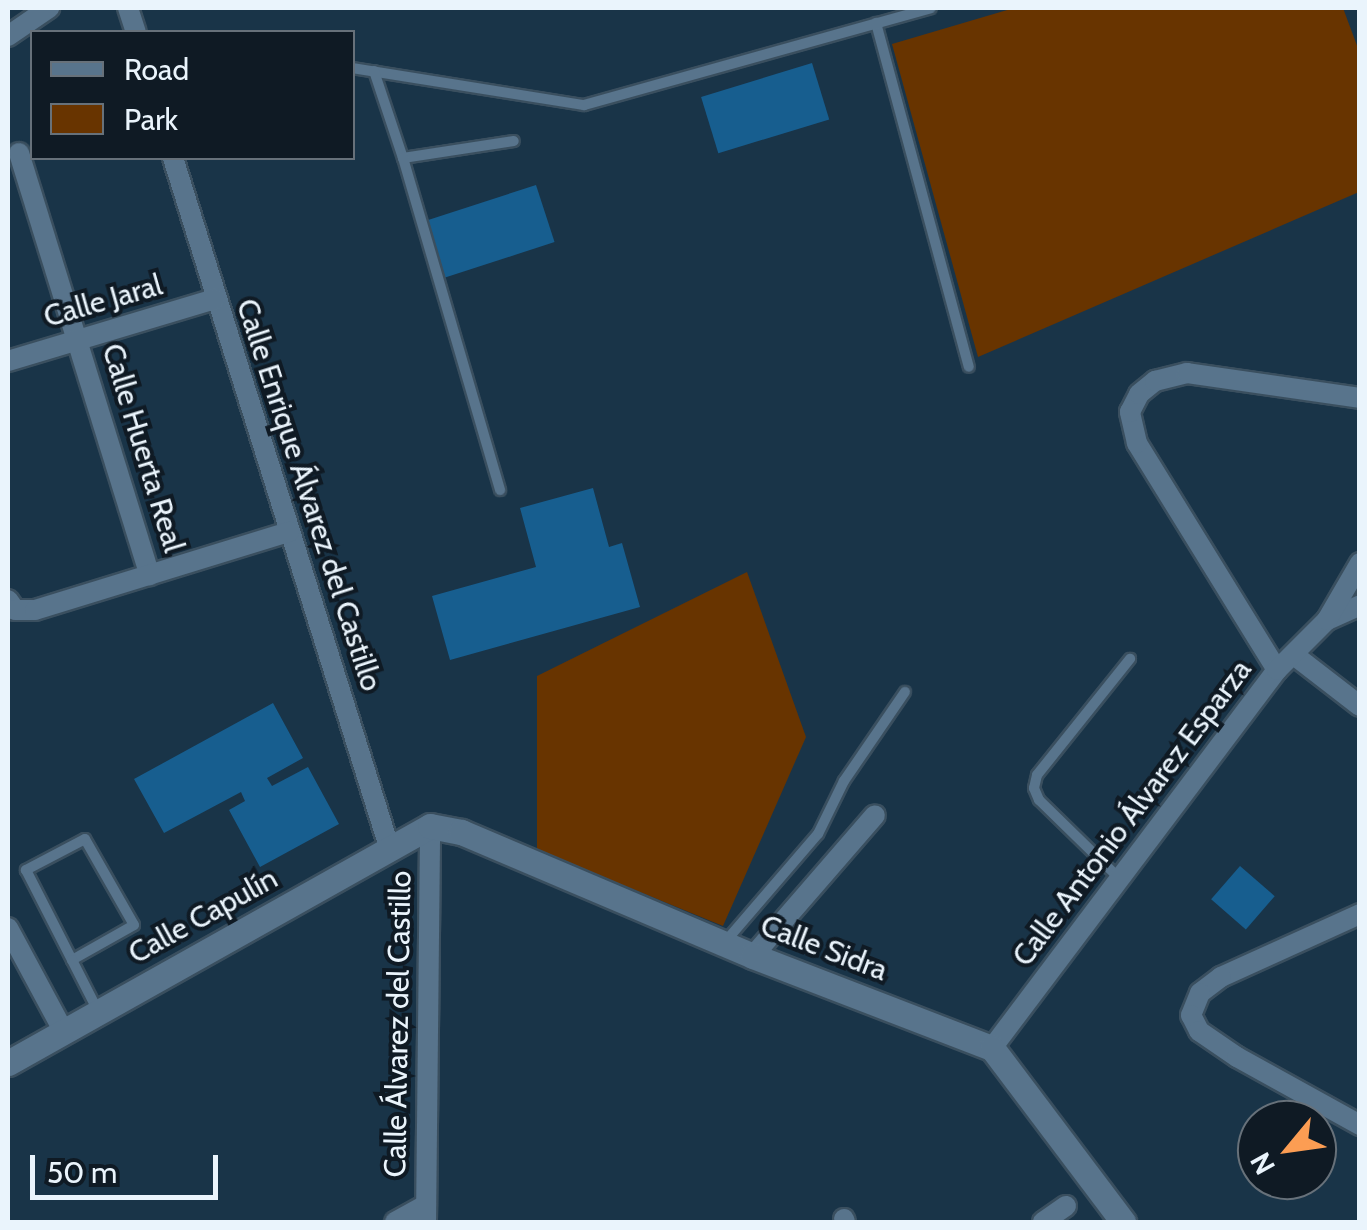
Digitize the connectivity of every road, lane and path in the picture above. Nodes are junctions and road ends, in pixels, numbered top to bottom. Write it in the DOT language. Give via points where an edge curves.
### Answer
graph roads {
  1 [pos="49,8"];
  2 [pos="931,8"];
  3 [pos="876,23"];
  4 [pos="8,36"];
  5 [pos="355,68"];
  6 [pos="374,70"];
  7 [pos="514,141"];
  8 [pos="19,153"];
  9 [pos="403,158"];
  10 [pos="174,160"];
  11 [pos="215,299"];
  12 [pos="78,339"];
  13 [pos="8,360"];
  14 [pos="969,367"];
  15 [pos="1360,398"];
  16 [pos="500,490"];
  17 [pos="289,532"];
  18 [pos="1360,563"];
  19 [pos="150,575"];
  20 [pos="11,605"];
  21 [pos="1360,605"];
  22 [pos="1327,620"];
  23 [pos="1294,654"];
  24 [pos="1130,659"];
  25 [pos="1277,670"];
  26 [pos="905,692"];
  27 [pos="1360,706"];
  28 [pos="875,815"];
  29 [pos="430,826"];
  30 [pos="390,850"];
  31 [pos="1119,878"];
  32 [pos="1360,914"];
  33 [pos="8,928"];
  34 [pos="724,943"];
  35 [pos="753,956"];
  36 [pos="72,960"];
  37 [pos="98,1012"];
  38 [pos="64,1032"];
  39 [pos="992,1048"];
  40 [pos="8,1063"];
  41 [pos="1360,1125"];
  42 [pos="1066,1206"];
  43 [pos="426,1214"];
  44 [pos="395,1222"];
  45 [pos="1043,1222"];
  46 [pos="1123,1222"];
  1 -- 4 [label="street"];
  2 -- 3 [label="lane"];
  3 -- 6 [label="lane" via="584,105"];
  3 -- 14 [label="lane"];
  5 -- 6 [label="lane"];
  6 -- 9 [label="lane"];
  7 -- 9 [label="lane"];
  8 -- 12 [label="street, Calle Huerta Real"];
  9 -- 16 [label="lane"];
  10 -- 11 [label="street, Calle Enrique Álvarez del Castillo"];
  11 -- 12 [label="street, Calle Jaral"];
  11 -- 17 [label="street, Calle Enrique Álvarez del Castillo"];
  12 -- 13 [label="street, Calle Jaral"];
  12 -- 19 [label="street, Calle Huerta Real"];
  15 -- 25 [label="street" via="1214,374 1171,374 1139,394 1130,412 1137,443"];
  17 -- 19 [label="street"];
  17 -- 30 [label="street, Calle Enrique Álvarez del Castillo"];
  18 -- 22 [label="street, Calle Antonio Álvarez Esparza"];
  19 -- 20 [label="street" via="36,610"];
  21 -- 22 [label="street, Calle Antonio Álvarez Esparza"];
  22 -- 23 [label="street, Calle Antonio Álvarez Esparza"];
  23 -- 25 [label="street, Calle Antonio Álvarez Esparza"];
  23 -- 27 [label="street"];
  24 -- 31 [label="lane" via="1037,775 1034,788"];
  25 -- 31 [label="street, Calle Antonio Álvarez Esparza"];
  26 -- 34 [label="lane" via="844,780 818,834"];
  28 -- 35 [label="street"];
  29 -- 30 [label="street, Calle Capulín"];
  29 -- 34 [label="street, Calle Sidra" via="461,832"];
  29 -- 43 [label="street, Calle Álvarez del Castillo"];
  30 -- 37 [label="street, Calle Capulín"];
  31 -- 39 [label="street, Calle Antonio Álvarez Esparza"];
  32 -- 41 [label="street" via="1221,977 1200,993 1191,1015 1200,1030 1237,1057"];
  33 -- 38 [label="street"];
  34 -- 35 [label="street, Calle Sidra"];
  35 -- 39 [label="street, Calle Sidra"];
  36 -- 36 [label="lane" via="26,870 85,839 134,925"];
  36 -- 37 [label="lane"];
  37 -- 38 [label="street, Calle Capulín"];
  38 -- 40 [label="street, Calle Capulín"];
  39 -- 46 [label="street"];
  42 -- 45 [label="street"];
  43 -- 44 [label="street"];
}
